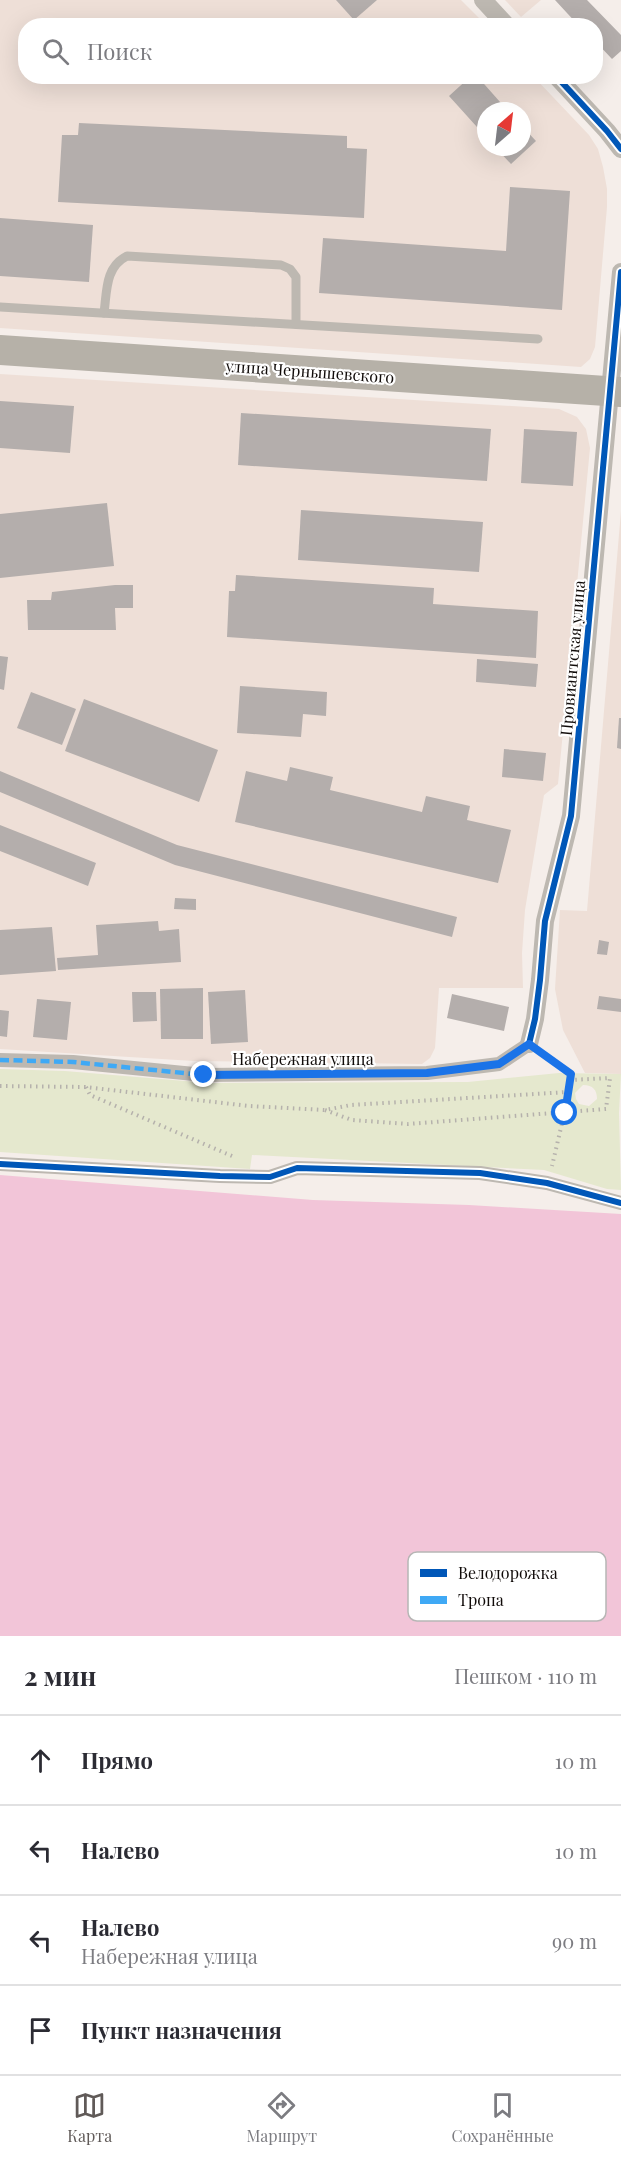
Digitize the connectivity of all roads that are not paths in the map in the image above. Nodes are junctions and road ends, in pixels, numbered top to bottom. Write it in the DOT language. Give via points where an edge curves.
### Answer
graph roads {
  1 [pos="483,0"];
  2 [pos="500,18"];
  3 [pos="563,84"];
  4 [pos="621,149"];
  5 [pos="621,272"];
  6 [pos="0,307"];
  7 [pos="104,313"];
  8 [pos="296,324"];
  9 [pos="538,339"];
  10 [pos="0,351"];
  11 [pos="616,391"];
  12 [pos="529,1044"];
  13 [pos="0,1060"];
  14 [pos="0,1164"];
  15 [pos="621,1203"];
  1 -- 2 [label="street"];
  3 -- 4 [label="street"];
  5 -- 11 [label="street, Провиантская улица"];
  6 -- 7 [label="lane"];
  7 -- 8 [label="lane"];
  7 -- 8 [label="lane" via="110,272 117,261 127,256 269,264 290,269 296,277"];
  8 -- 9 [label="lane"];
  10 -- 11 [label="main road, улица Чернышевского"];
  11 -- 12 [label="street, Провиантская улица" via="571,816 545,921"];
  12 -- 13 [label="street, Набережная улица" via="499,1064 427,1073 204,1075 73,1062"];
  14 -- 15 [label="street" via="270,1177 297,1168 469,1173 548,1183"];
}
